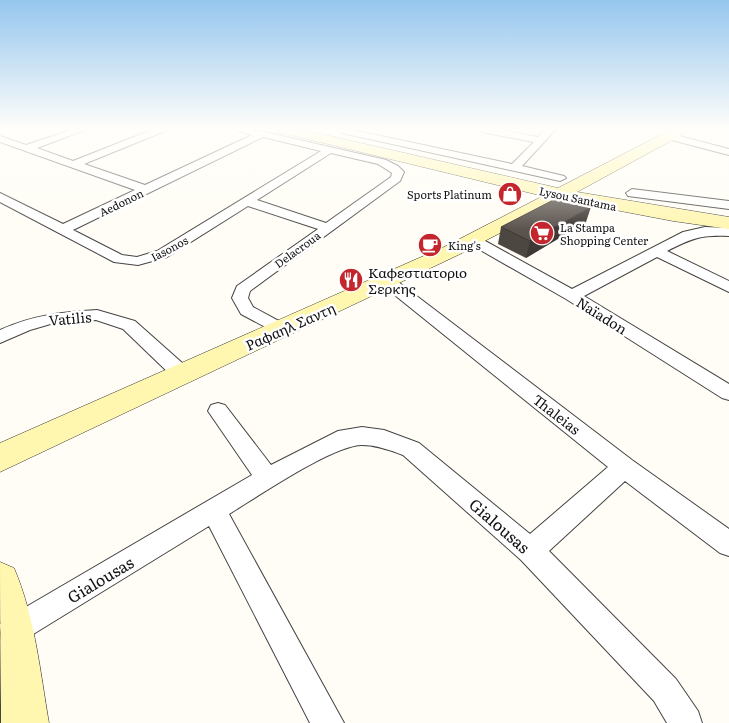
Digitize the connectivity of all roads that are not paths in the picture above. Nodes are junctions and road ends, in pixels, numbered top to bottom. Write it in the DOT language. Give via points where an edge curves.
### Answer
graph roads {
  1 [pos="71,163"];
  2 [pos="78,163"];
  3 [pos="202,163"];
  4 [pos="309,163"];
  5 [pos="383,163"];
  6 [pos="446,163"];
  7 [pos="454,163"];
  8 [pos="486,163"];
  9 [pos="520,163"];
  10 [pos="619,163"];
  11 [pos="75,164"];
  12 [pos="514,169"];
  13 [pos="397,170"];
  14 [pos="600,173"];
  15 [pos="563,187"];
  16 [pos="147,190"];
  17 [pos="0,197"];
  18 [pos="638,197"];
  19 [pos="247,201"];
  20 [pos="729,205"];
  21 [pos="729,213"];
  22 [pos="729,223"];
  23 [pos="326,228"];
  24 [pos="62,230"];
  25 [pos="729,232"];
  26 [pos="472,240"];
  27 [pos="655,251"];
  28 [pos="387,282"];
  29 [pos="729,287"];
  30 [pos="572,296"];
  31 [pos="282,330"];
  32 [pos="0,337"];
  33 [pos="182,374"];
  34 [pos="729,393"];
  35 [pos="218,411"];
  36 [pos="0,458"];
  37 [pos="624,467"];
  38 [pos="267,478"];
  39 [pos="214,511"];
  40 [pos="729,544"];
  41 [pos="530,551"];
  42 [pos="0,582"];
  43 [pos="12,631"];
  44 [pos="25,723"];
  45 [pos="328,723"];
  46 [pos="686,723"];
  1 -- 11 [label="street"];
  2 -- 11 [label="street"];
  3 -- 16 [label="street, Aedonon"];
  4 -- 19 [label="street, Iasonos"];
  5 -- 13 [label="street"];
  6 -- 15 [label="main road, Lysou Santama"];
  7 -- 15 [label="main road, Lysou Santama"];
  8 -- 12 [label="street"];
  9 -- 12 [label="street"];
  10 -- 14 [label="main road, Ραφαηλ Σαντη"];
  11 -- 16 [label="street"];
  12 -- 15 [label="street"];
  13 -- 23 [label="street, Delacroua" via="396,179"];
  14 -- 15 [label="main road, Ραφαηλ Σαντη"];
  14 -- 18 [label="main road" via="613,190"];
  15 -- 18 [label="main road, Lysou Santama"];
  15 -- 22 [label="main road, Lysou Santama" via="637,210"];
  15 -- 26 [label="main road, Ραφαηλ Σαντη"];
  16 -- 24 [label="street, Aedonon"];
  17 -- 24 [label="street, Iasonos"];
  18 -- 20 [label="street"];
  18 -- 21 [label="main road, Lysou Santama"];
  19 -- 23 [label="street"];
  19 -- 24 [label="street, Iasonos" via="162,254 138,261 119,260"];
  23 -- 31 [label="street, Delacroua" via="251,282 241,293 241,302 247,310"];
  25 -- 27 [label="street" via="698,232"];
  26 -- 28 [label="main road, Ραφαηλ Σαντη"];
  26 -- 30 [label="street, Naïadon"];
  27 -- 29 [label="street"];
  27 -- 30 [label="street"];
  28 -- 31 [label="main road, Ραφαηλ Σαντη"];
  28 -- 37 [label="street, Thaleias"];
  30 -- 34 [label="street, Naïadon"];
  31 -- 33 [label="main road, Ραφαηλ Σαντη"];
  32 -- 33 [label="street, Vatilis" via="54,318 97,316 129,325"];
  33 -- 36 [label="main road, Ραφαηλ Σαντη"];
  35 -- 38 [label="street"];
  37 -- 40 [label="street, Thaleias"];
  37 -- 41 [label="street"];
  38 -- 39 [label="street, Gialousas"];
  38 -- 41 [label="street, Gialousas" via="338,440 362,436 384,439 410,449"];
  39 -- 43 [label="street, Gialousas"];
  39 -- 45 [label="street"];
  41 -- 46 [label="street, Gialousas" via="665,690"];
  42 -- 43 [label="main road"];
  43 -- 44 [label="main road"];
}
